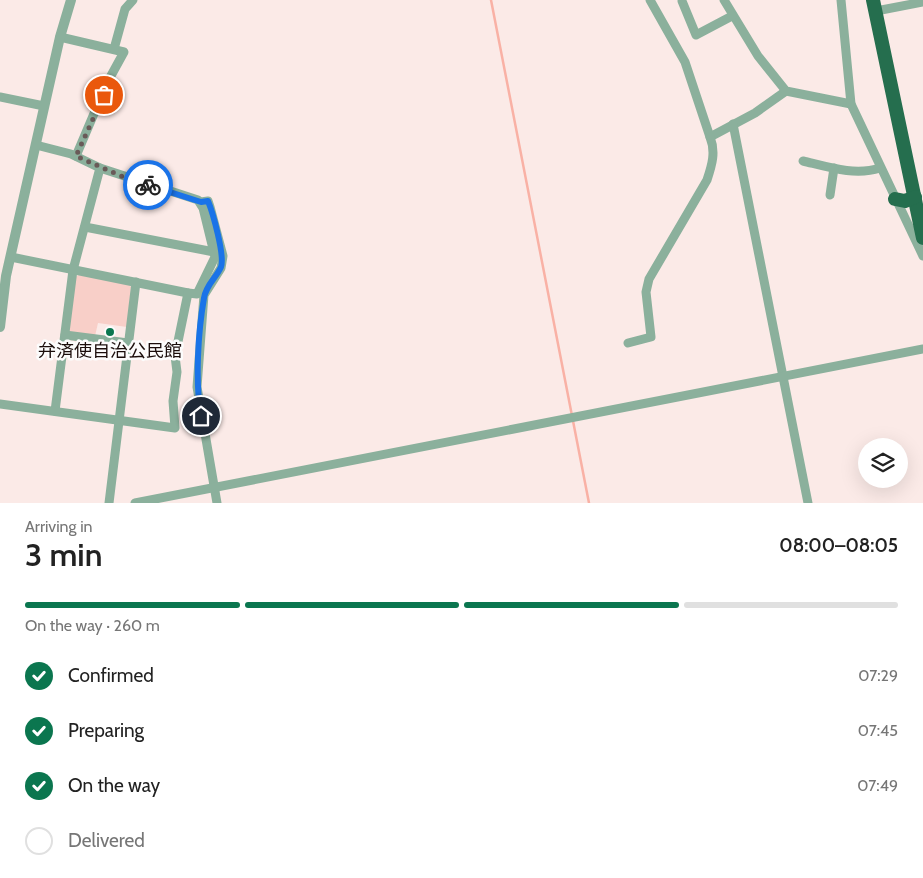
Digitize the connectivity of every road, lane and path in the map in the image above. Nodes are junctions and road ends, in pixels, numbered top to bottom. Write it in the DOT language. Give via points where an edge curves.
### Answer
graph roads {
  1 [pos="70,0"];
  2 [pos="133,0"];
  3 [pos="650,0"];
  4 [pos="724,0"];
  5 [pos="841,0"];
  6 [pos="682,1"];
  7 [pos="923,2"];
  8 [pos="875,5"];
  9 [pos="732,16"];
  10 [pos="60,37"];
  11 [pos="114,49"];
  12 [pos="786,91"];
  13 [pos="0,97"];
  14 [pos="851,104"];
  15 [pos="44,106"];
  16 [pos="733,124"];
  17 [pos="710,137"];
  18 [pos="36,145"];
  19 [pos="76,156"];
  20 [pos="803,161"];
  21 [pos="100,168"];
  22 [pos="834,168"];
  23 [pos="880,168"];
  24 [pos="830,195"];
  25 [pos="914,197"];
  26 [pos="895,199"];
  27 [pos="201,202"];
  28 [pos="85,227"];
  29 [pos="923,238"];
  30 [pos="214,252"];
  31 [pos="923,256"];
  32 [pos="11,257"];
  33 [pos="73,270"];
  34 [pos="3,275"];
  35 [pos="136,282"];
  36 [pos="188,293"];
  37 [pos="0,328"];
  38 [pos="65,335"];
  39 [pos="628,343"];
  40 [pos="128,344"];
  41 [pos="923,349"];
  42 [pos="782,377"];
  43 [pos="0,404"];
  44 [pos="55,411"];
  45 [pos="118,420"];
  46 [pos="214,488"];
  47 [pos="109,503"];
  48 [pos="135,503"];
  49 [pos="217,503"];
  50 [pos="808,503"];
  1 -- 10 [label="street"];
  2 -- 11 [label="street" via="125,9"];
  3 -- 17 [label="street" via="689,70"];
  4 -- 9 [label="street"];
  5 -- 14 [label="street"];
  6 -- 9 [label="street" via="696,35"];
  7 -- 8 [label="street"];
  8 -- 25 [label="highway"];
  9 -- 12 [label="street"];
  10 -- 11 [label="street"];
  10 -- 15 [label="street"];
  11 -- 19 [label="street" via="124,52"];
  12 -- 14 [label="street"];
  12 -- 16 [label="street"];
  13 -- 15 [label="street"];
  14 -- 23 [label="street"];
  15 -- 18 [label="street"];
  16 -- 17 [label="street"];
  16 -- 42 [label="street"];
  17 -- 39 [label="street" via="713,163 707,180 647,285 651,336"];
  18 -- 19 [label="street"];
  18 -- 32 [label="street"];
  19 -- 21 [label="street"];
  20 -- 22 [label="street"];
  21 -- 27 [label="street"];
  21 -- 28 [label="street"];
  22 -- 23 [label="street" via="868,172"];
  22 -- 24 [label="street"];
  23 -- 26 [label="street"];
  25 -- 26 [label="highway" via="905,201"];
  25 -- 29 [label="highway"];
  26 -- 31 [label="street"];
  27 -- 30 [label="street"];
  27 -- 46 [label="street" via="208,201 223,256 220,268 204,295 197,387"];
  28 -- 30 [label="street"];
  28 -- 33 [label="street"];
  30 -- 36 [label="street" via="214,263 197,294"];
  32 -- 33 [label="street"];
  32 -- 34 [label="street"];
  33 -- 35 [label="street"];
  33 -- 38 [label="street"];
  34 -- 37 [label="street"];
  35 -- 36 [label="street"];
  35 -- 40 [label="street"];
  36 -- 45 [label="street" via="175,356 177,372 173,401 176,428"];
  38 -- 40 [label="street"];
  38 -- 44 [label="street"];
  40 -- 45 [label="street"];
  41 -- 42 [label="street"];
  42 -- 46 [label="street"];
  42 -- 50 [label="street"];
  43 -- 44 [label="street"];
  44 -- 45 [label="street"];
  45 -- 47 [label="street"];
  46 -- 48 [label="street"];
  46 -- 49 [label="street"];
}
